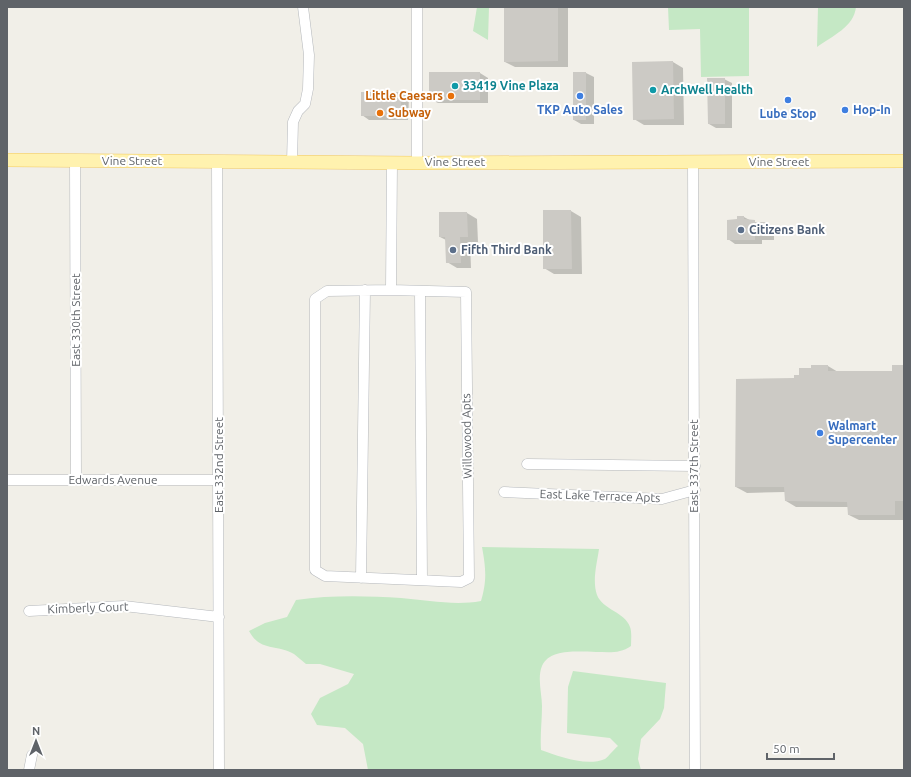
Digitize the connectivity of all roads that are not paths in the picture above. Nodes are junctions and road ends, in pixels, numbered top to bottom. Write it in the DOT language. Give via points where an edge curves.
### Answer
graph roads {
  1 [pos="304,7"];
  2 [pos="417,7"];
  3 [pos="7,160"];
  4 [pos="75,160"];
  5 [pos="217,161"];
  6 [pos="693,161"];
  7 [pos="904,161"];
  8 [pos="292,162"];
  9 [pos="392,162"];
  10 [pos="417,163"];
  11 [pos="365,290"];
  12 [pos="391,290"];
  13 [pos="420,291"];
  14 [pos="527,464"];
  15 [pos="695,466"];
  16 [pos="7,480"];
  17 [pos="76,480"];
  18 [pos="219,480"];
  19 [pos="695,490"];
  20 [pos="504,492"];
  21 [pos="361,578"];
  22 [pos="422,580"];
  23 [pos="29,611"];
  24 [pos="219,616"];
  25 [pos="32,755"];
  26 [pos="30,770"];
  27 [pos="219,770"];
  28 [pos="695,770"];
  1 -- 8 [label="street" via="308,89 305,104 293,122"];
  2 -- 10 [label="street"];
  3 -- 4 [label="main road, Vine Street"];
  4 -- 5 [label="main road, Vine Street"];
  4 -- 17 [label="street, East 330th Street"];
  5 -- 8 [label="main road, Vine Street"];
  5 -- 18 [label="street, East 332nd Street"];
  6 -- 7 [label="main road, Vine Street"];
  6 -- 10 [label="main road, Vine Street"];
  6 -- 15 [label="street, East 337th Street"];
  8 -- 9 [label="main road, Vine Street"];
  9 -- 10 [label="main road, Vine Street"];
  9 -- 12 [label="street"];
  11 -- 12 [label="street, Willowood Apts"];
  11 -- 21 [label="street"];
  11 -- 21 [label="street, Willowood Apts" via="327,291 315,299 315,570 325,576"];
  12 -- 13 [label="street, Willowood Apts"];
  13 -- 22 [label="street"];
  13 -- 22 [label="street, Willowood Apts" via="466,292 469,578 461,582"];
  14 -- 15 [label="street"];
  15 -- 19 [label="street, East 337th Street"];
  16 -- 17 [label="street, Edwards Avenue"];
  17 -- 18 [label="street, Edwards Avenue"];
  18 -- 24 [label="street, East 332nd Street"];
  19 -- 20 [label="street, East Lake Terrace Apts" via="662,499"];
  19 -- 28 [label="street, East 337th Street"];
  21 -- 22 [label="street, Willowood Apts"];
  23 -- 24 [label="street, Kimberly Court" via="124,606"];
  24 -- 27 [label="street, East 332nd Street"];
  25 -- 26 [label="street"];
}
